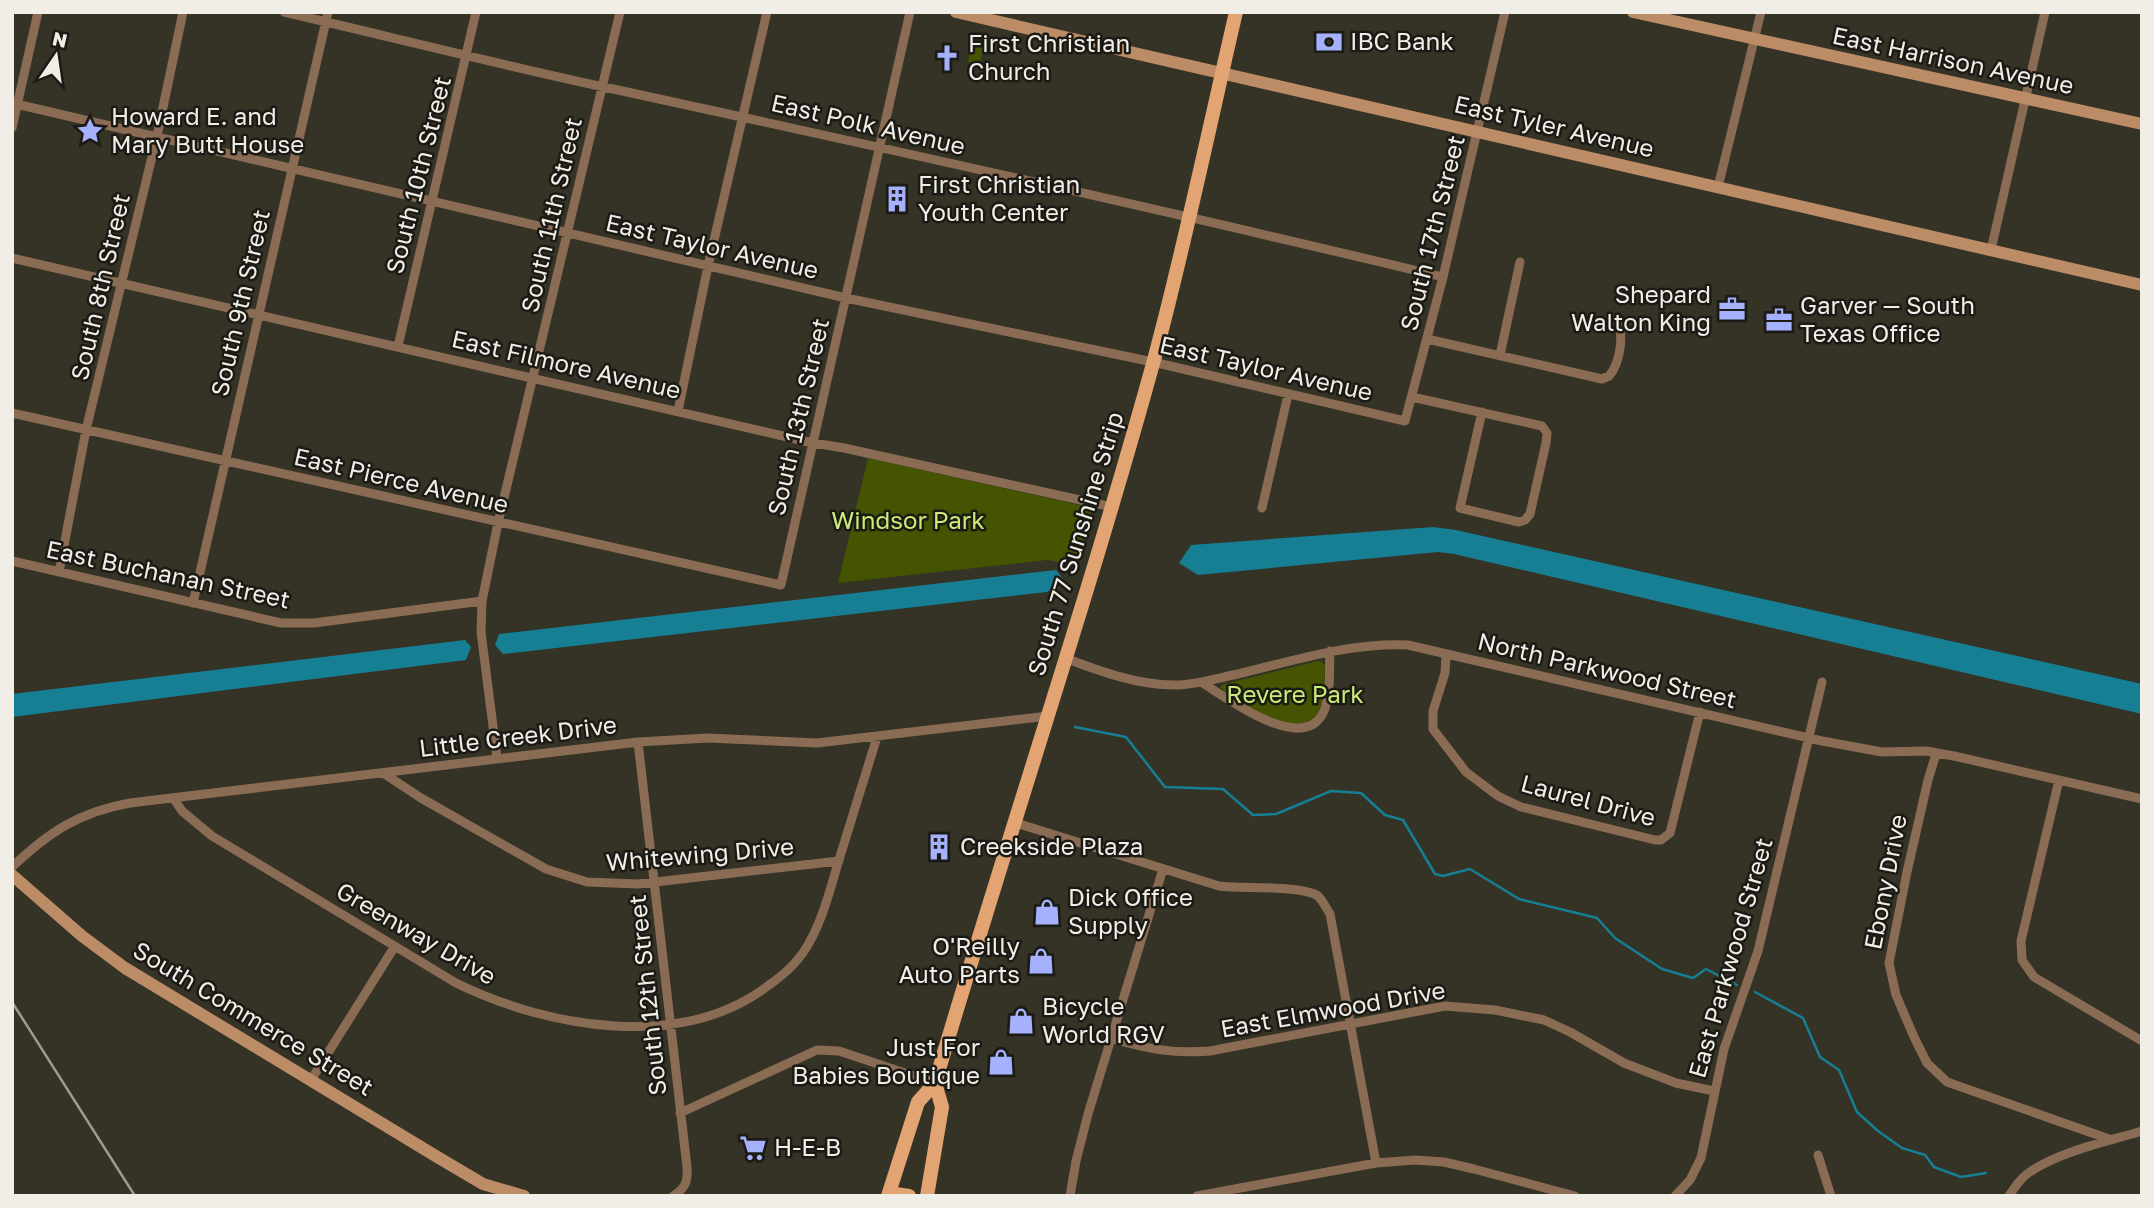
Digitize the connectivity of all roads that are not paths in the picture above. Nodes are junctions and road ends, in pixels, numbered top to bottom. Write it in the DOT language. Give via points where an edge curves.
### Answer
graph roads {
  1 [pos="38,12"];
  2 [pos="183,12"];
  3 [pos="284,12"];
  4 [pos="476,12"];
  5 [pos="620,12"];
  6 [pos="767,12"];
  7 [pos="910,12"];
  8 [pos="956,12"];
  9 [pos="1236,12"];
  10 [pos="1505,12"];
  11 [pos="1633,12"];
  12 [pos="1760,12"];
  13 [pos="2045,12"];
  14 [pos="327,17"];
  15 [pos="1754,40"];
  16 [pos="467,55"];
  17 [pos="1222,73"];
  18 [pos="602,87"];
  19 [pos="2025,99"];
  20 [pos="15,104"];
  21 [pos="743,116"];
  22 [pos="2142,124"];
  23 [pos="12,128"];
  24 [pos="1477,131"];
  25 [pos="157,136"];
  26 [pos="881,147"];
  27 [pos="292,168"];
  28 [pos="1718,187"];
  29 [pos="431,202"];
  30 [pos="1189,216"];
  31 [pos="567,234"];
  32 [pos="1991,250"];
  33 [pos="12,258"];
  34 [pos="1520,262"];
  35 [pos="708,266"];
  36 [pos="1444,277"];
  37 [pos="121,283"];
  38 [pos="2142,285"];
  39 [pos="846,298"];
  40 [pos="257,315"];
  41 [pos="1617,318"];
  42 [pos="1427,339"];
  43 [pos="398,346"];
  44 [pos="1500,355"];
  45 [pos="1153,362"];
  46 [pos="534,377"];
  47 [pos="1288,395"];
  48 [pos="1412,397"];
  49 [pos="678,411"];
  50 [pos="1482,412"];
  51 [pos="12,413"];
  52 [pos="1405,421"];
  53 [pos="86,430"];
  54 [pos="813,443"];
  55 [pos="226,461"];
  56 [pos="1112,507"];
  57 [pos="1262,508"];
  58 [pos="498,523"];
  59 [pos="12,561"];
  60 [pos="59,572"];
  61 [pos="781,585"];
  62 [pos="482,601"];
  63 [pos="193,603"];
  64 [pos="1330,651"];
  65 [pos="1446,654"];
  66 [pos="1065,658"];
  67 [pos="1201,682"];
  68 [pos="1822,682"];
  69 [pos="1700,712"];
  70 [pos="1048,716"];
  71 [pos="877,737"];
  72 [pos="1809,737"];
  73 [pos="638,742"];
  74 [pos="1937,754"];
  75 [pos="496,758"];
  76 [pos="383,773"];
  77 [pos="2059,780"];
  78 [pos="174,799"];
  79 [pos="2142,799"];
  80 [pos="1013,822"];
  81 [pos="839,861"];
  82 [pos="12,867"];
  83 [pos="1163,869"];
  84 [pos="12,874"];
  85 [pos="654,882"];
  86 [pos="395,946"];
  87 [pos="670,1023"];
  88 [pos="1350,1024"];
  89 [pos="1113,1039"];
  90 [pos="2142,1041"];
  91 [pos="311,1080"];
  92 [pos="935,1083"];
  93 [pos="1714,1091"];
  94 [pos="680,1113"];
  95 [pos="2142,1131"];
  96 [pos="2112,1140"];
  97 [pos="1818,1155"];
  98 [pos="1376,1163"];
  99 [pos="484,1184"];
  100 [pos="889,1195"];
  101 [pos="495,1196"];
  102 [pos="524,1196"];
  103 [pos="673,1196"];
  104 [pos="909,1196"];
  105 [pos="927,1196"];
  106 [pos="1070,1196"];
  107 [pos="1197,1196"];
  108 [pos="1575,1196"];
  109 [pos="1675,1196"];
  110 [pos="1831,1196"];
  111 [pos="2009,1196"];
  1 -- 20 [label="street"];
  2 -- 25 [label="street, South 8th Street"];
  3 -- 14 [label="street, East Polk Avenue"];
  4 -- 16 [label="street, South 10th Street"];
  5 -- 18 [label="street, South 11th Street"];
  6 -- 21 [label="street"];
  7 -- 26 [label="street, South 13th Street"];
  8 -- 17 [label="main road, East Tyler Avenue"];
  9 -- 17 [label="main road, South 77 Sunshine Strip"];
  10 -- 24 [label="street, South 17th Street"];
  11 -- 15 [label="main road, East Harrison Avenue"];
  12 -- 15 [label="street"];
  13 -- 19 [label="street"];
  14 -- 16 [label="street, East Polk Avenue"];
  14 -- 27 [label="street, South 9th Street"];
  15 -- 19 [label="main road, East Harrison Avenue"];
  15 -- 28 [label="street"];
  16 -- 18 [label="street, East Polk Avenue"];
  16 -- 29 [label="street, South 10th Street"];
  17 -- 24 [label="main road, East Tyler Avenue"];
  17 -- 30 [label="main road, South 77 Sunshine Strip"];
  18 -- 21 [label="street, East Polk Avenue"];
  18 -- 31 [label="street, South 11th Street"];
  19 -- 22 [label="main road, East Harrison Avenue"];
  19 -- 32 [label="street"];
  20 -- 23 [label="street"];
  20 -- 25 [label="street, East Taylor Avenue"];
  21 -- 26 [label="street, East Polk Avenue"];
  21 -- 35 [label="street"];
  24 -- 28 [label="main road, East Tyler Avenue"];
  24 -- 36 [label="street, South 17th Street"];
  25 -- 27 [label="street, East Taylor Avenue"];
  25 -- 37 [label="street, South 8th Street"];
  26 -- 30 [label="street, East Polk Avenue"];
  26 -- 39 [label="street, South 13th Street"];
  27 -- 29 [label="street, East Taylor Avenue"];
  27 -- 40 [label="street, South 9th Street"];
  28 -- 32 [label="main road, East Tyler Avenue"];
  29 -- 31 [label="street, East Taylor Avenue"];
  29 -- 43 [label="street, South 10th Street"];
  30 -- 36 [label="street, East Polk Avenue"];
  30 -- 45 [label="main road, South 77 Sunshine Strip"];
  31 -- 35 [label="street, East Taylor Avenue"];
  31 -- 46 [label="street, South 11th Street"];
  32 -- 38 [label="main road, East Tyler Avenue"];
  33 -- 37 [label="street, East Filmore Avenue"];
  34 -- 44 [label="street"];
  35 -- 39 [label="street, East Taylor Avenue"];
  35 -- 49 [label="street"];
  36 -- 42 [label="street, South 17th Street"];
  37 -- 40 [label="street, East Filmore Avenue"];
  37 -- 53 [label="street, South 8th Street"];
  39 -- 45 [label="street, East Taylor Avenue"];
  39 -- 54 [label="street, South 13th Street"];
  40 -- 43 [label="street, East Filmore Avenue"];
  40 -- 55 [label="street, South 9th Street"];
  41 -- 44 [label="street" via="1621,332 1615,366 1602,379"];
  42 -- 44 [label="street"];
  42 -- 48 [label="street, South 17th Street"];
  43 -- 46 [label="street, East Filmore Avenue"];
  45 -- 47 [label="street, East Taylor Avenue"];
  45 -- 56 [label="main road, South 77 Sunshine Strip"];
  46 -- 49 [label="street, East Filmore Avenue"];
  46 -- 58 [label="street, South 11th Street"];
  47 -- 52 [label="street, East Taylor Avenue"];
  47 -- 57 [label="street"];
  48 -- 50 [label="street"];
  48 -- 52 [label="street, South 17th Street"];
  49 -- 54 [label="street, East Filmore Avenue"];
  50 -- 50 [label="street" via="1542,426 1547,433 1525,520 1460,508"];
  51 -- 53 [label="street, East Pierce Avenue"];
  53 -- 55 [label="street, East Pierce Avenue"];
  53 -- 60 [label="street, South 8th Street"];
  54 -- 56 [label="street, East Filmore Avenue"];
  54 -- 61 [label="street, South 13th Street"];
  55 -- 58 [label="street, East Pierce Avenue"];
  55 -- 63 [label="street, South 9th Street"];
  56 -- 66 [label="main road, South 77 Sunshine Strip"];
  58 -- 61 [label="street, East Pierce Avenue"];
  58 -- 62 [label="street, South 11th Street"];
  59 -- 60 [label="street, East Buchanan Street"];
  60 -- 63 [label="street, East Buchanan Street"];
  62 -- 63 [label="street, East Buchanan Street" via="314,623 281,623"];
  62 -- 75 [label="street, South 11th Street" via="482,650"];
  64 -- 65 [label="street, North Parkwood Street" via="1379,644"];
  64 -- 67 [label="street, North Parkwood Street"];
  64 -- 67 [label="street" via="1325,709 1316,720 1300,727 1268,722"];
  65 -- 69 [label="street, North Parkwood Street"];
  65 -- 69 [label="street, Laurel Drive" via="1433,729 1466,772 1521,807 1655,840 1666,838 1673,826"];
  66 -- 67 [label="street, North Parkwood Street" via="1147,684"];
  66 -- 70 [label="main road, South 77 Sunshine Strip"];
  68 -- 72 [label="street, East Parkwood Street"];
  69 -- 72 [label="street, North Parkwood Street"];
  70 -- 71 [label="street, Little Creek Drive"];
  70 -- 80 [label="main road, South 77 Sunshine Strip"];
  71 -- 73 [label="street, Little Creek Drive" via="798,743 708,738"];
  71 -- 81 [label="street, Greenway Drive"];
  72 -- 74 [label="street, North Parkwood Street" via="1882,752"];
  72 -- 93 [label="street, East Parkwood Street" via="1758,951"];
  73 -- 75 [label="street, Little Creek Drive"];
  73 -- 85 [label="street, South 12th Street"];
  74 -- 77 [label="street, North Parkwood Street"];
  74 -- 96 [label="street, Ebony Drive" via="1889,963 1896,995 1914,1037 1927,1063 1947,1082"];
  75 -- 76 [label="street, Little Creek Drive"];
  76 -- 78 [label="street, Little Creek Drive"];
  76 -- 85 [label="street, Whitewing Drive" via="561,875 600,884"];
  77 -- 79 [label="street, North Parkwood Street"];
  77 -- 90 [label="street" via="2021,941 2022,960 2034,978"];
  78 -- 82 [label="street, Little Creek Drive" via="88,813 64,825"];
  78 -- 86 [label="street, Greenway Drive" via="212,836"];
  80 -- 83 [label="street"];
  80 -- 92 [label="main road, South 77 Sunshine Strip"];
  81 -- 85 [label="street, Whitewing Drive"];
  81 -- 87 [label="street, Greenway Drive" via="808,945 781,976 747,1002 717,1014"];
  83 -- 88 [label="street" via="1219,886 1296,889 1317,896 1330,915"];
  83 -- 89 [label="street"];
  84 -- 91 [label="main road, South Commerce Street" via="125,968"];
  85 -- 87 [label="street, South 12th Street"];
  86 -- 87 [label="street, Greenway Drive" via="473,992 538,1015 633,1027"];
  86 -- 91 [label="street"];
  87 -- 94 [label="street, South 12th Street"];
  88 -- 89 [label="street, East Elmwood Drive" via="1186,1053"];
  88 -- 93 [label="street, East Elmwood Drive" via="1445,1006 1495,1010 1544,1020 1624,1063 1676,1083"];
  88 -- 98 [label="street"];
  89 -- 106 [label="street" via="1079,1149"];
  91 -- 99 [label="main road, South Commerce Street"];
  92 -- 94 [label="street" via="839,1051 817,1050"];
  92 -- 100 [label="main road" via="918,1102"];
  92 -- 105 [label="main road" via="942,1107"];
  93 -- 109 [label="street, East Parkwood Street" via="1701,1158"];
  94 -- 103 [label="street, South 12th Street" via="688,1174 684,1188"];
  95 -- 96 [label="street"];
  96 -- 111 [label="street" via="2027,1174"];
  97 -- 110 [label="street"];
  98 -- 107 [label="street"];
  98 -- 108 [label="street" via="1444,1162"];
  99 -- 101 [label="main road, South Commerce Street"];
  99 -- 102 [label="main road, South Commerce Street"];
  100 -- 104 [label="main road"];
}
